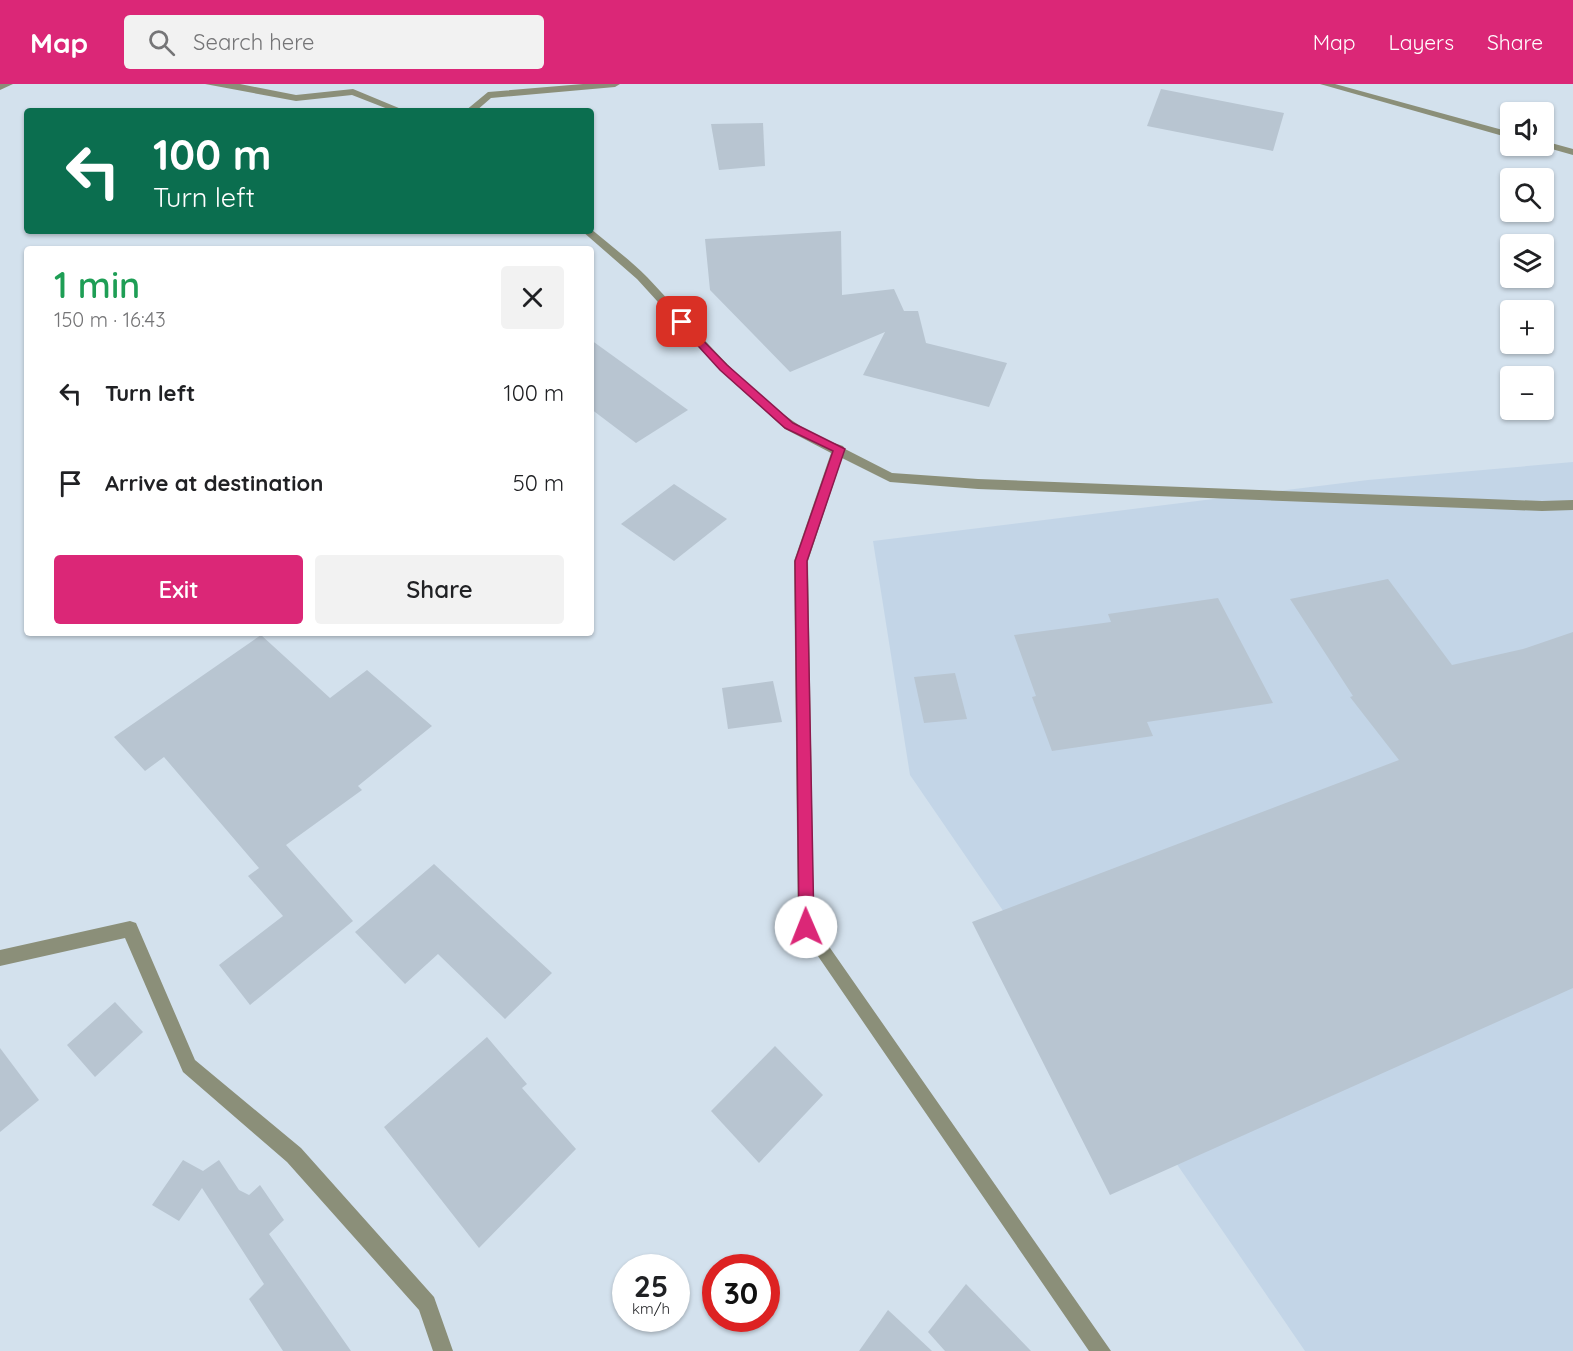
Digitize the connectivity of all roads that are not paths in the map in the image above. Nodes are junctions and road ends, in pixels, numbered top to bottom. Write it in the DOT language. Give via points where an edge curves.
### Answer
graph roads {
  1 [pos="8,84"];
  2 [pos="210,84"];
  3 [pos="615,84"];
  4 [pos="1326,84"];
  5 [pos="0,87"];
  6 [pos="393,108"];
  7 [pos="473,108"];
  8 [pos="1500,132"];
  9 [pos="1554,147"];
  10 [pos="1573,152"];
  11 [pos="590,234"];
  12 [pos="839,449"];
  13 [pos="1573,505"];
  14 [pos="0,958"];
  15 [pos="442,1351"];
  16 [pos="1101,1351"];
  1 -- 5 [label="street"];
  2 -- 6 [label="street" via="296,98 353,92"];
  3 -- 7 [label="street" via="488,95"];
  4 -- 8 [label="street"];
  9 -- 10 [label="street"];
  11 -- 12 [label="street" via="641,278 724,367 789,426"];
  12 -- 13 [label="street" via="890,477 978,484"];
  12 -- 16 [label="street" via="801,561 806,927"];
  14 -- 15 [label="street" via="130,929 189,1066 294,1155 427,1304"];
}
